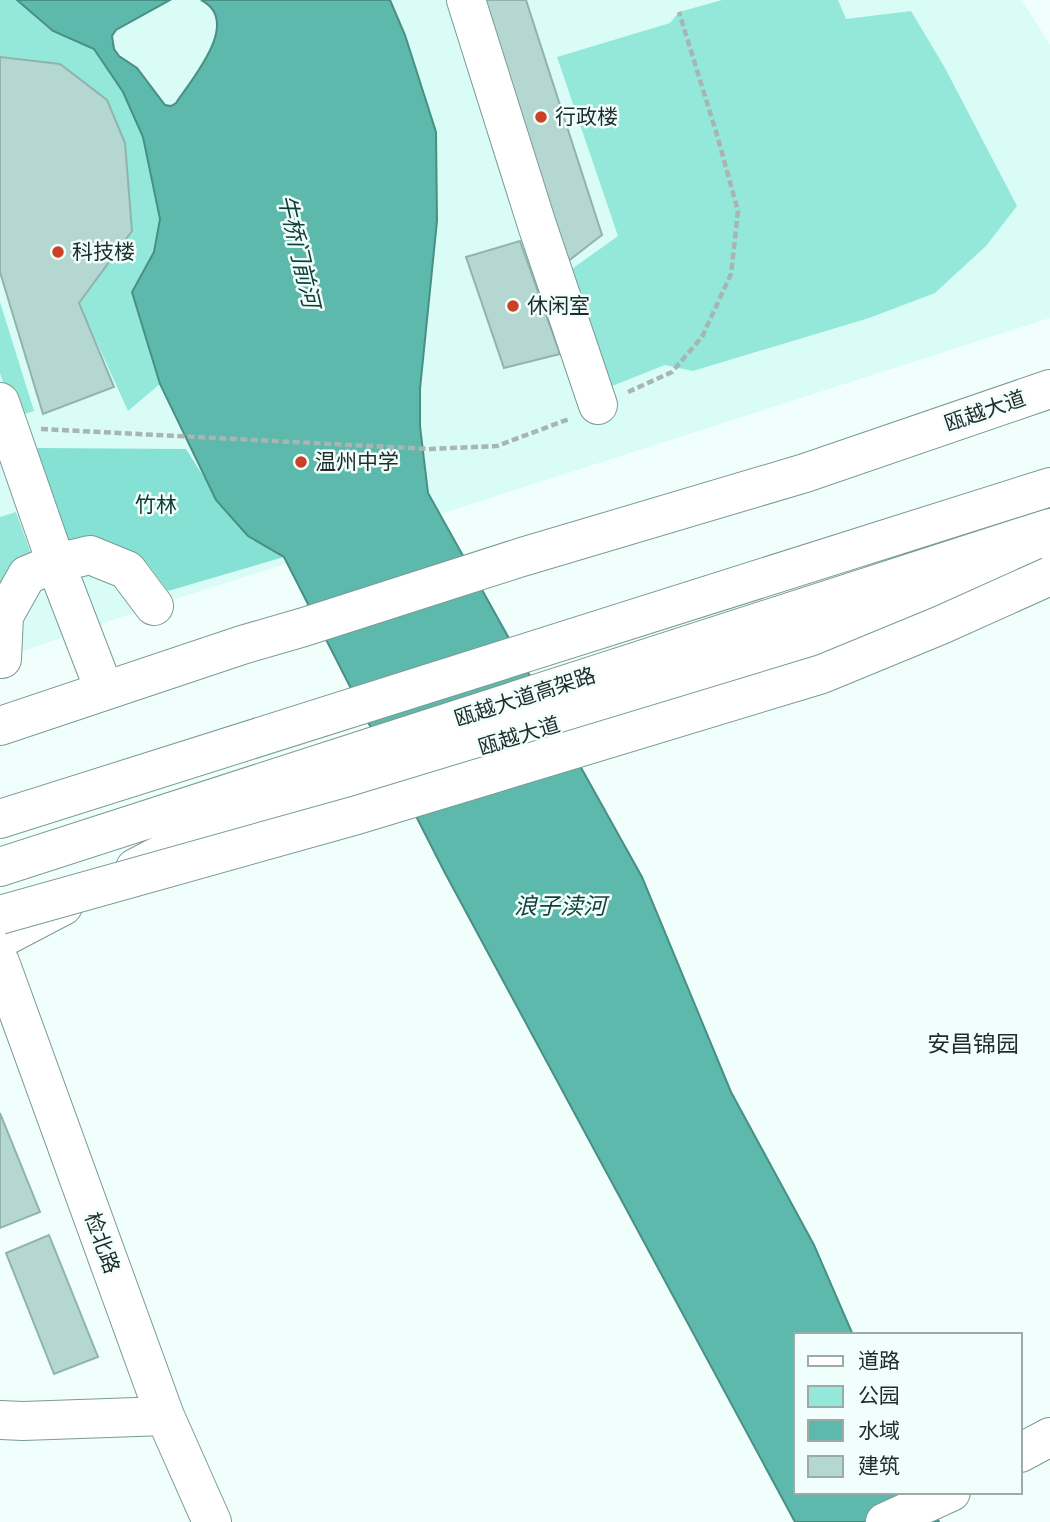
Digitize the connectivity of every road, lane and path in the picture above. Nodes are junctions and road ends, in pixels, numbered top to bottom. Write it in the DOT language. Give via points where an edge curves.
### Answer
graph roads {
  1 [pos="466,0"];
  2 [pos="678,12"];
  3 [pos="1050,389"];
  4 [pos="598,405"];
  5 [pos="4,415"];
  6 [pos="1050,487"];
  7 [pos="1050,528"];
  8 [pos="1050,557"];
  9 [pos="56,563"];
  10 [pos="1050,576"];
  11 [pos="154,606"];
  12 [pos="2,659"];
  13 [pos="98,674"];
  14 [pos="0,726"];
  15 [pos="0,819"];
  16 [pos="0,867"];
  17 [pos="0,915"];
  18 [pos="0,939"];
  19 [pos="0,962"];
  20 [pos="165,1416"];
  21 [pos="0,1420"];
  22 [pos="1050,1437"];
  23 [pos="1022,1452"];
  24 [pos="947,1494"];
  25 [pos="212,1522"];
  26 [pos="885,1522"];
  1 -- 4 [label="main road"];
  2 -- 4 [label="path" via="738,211 731,274 702,337 672,372"];
  3 -- 14 [label="main road, 瓯越大道" via="805,473 522,557"];
  4 -- 5 [label="path" via="496,446 430,449 173,435"];
  5 -- 9 [label="main road"];
  6 -- 15 [label="main road, 瓯越大道高架路"];
  7 -- 16 [label="main road, 瓯越大道高架路"];
  8 -- 18 [label="main road, 瓯越大道" via="849,631 204,832"];
  9 -- 11 [label="main road" via="90,555 127,570"];
  9 -- 12 [label="main road" via="27,575 4,616"];
  9 -- 13 [label="main road"];
  10 -- 17 [label="main road, bridge" via="822,674 357,815"];
  19 -- 20 [label="main road, 检北路"];
  20 -- 21 [label="main road"];
  20 -- 25 [label="main road, 检北路"];
  22 -- 23 [label="main road"];
  24 -- 26 [label="main road"];
}
